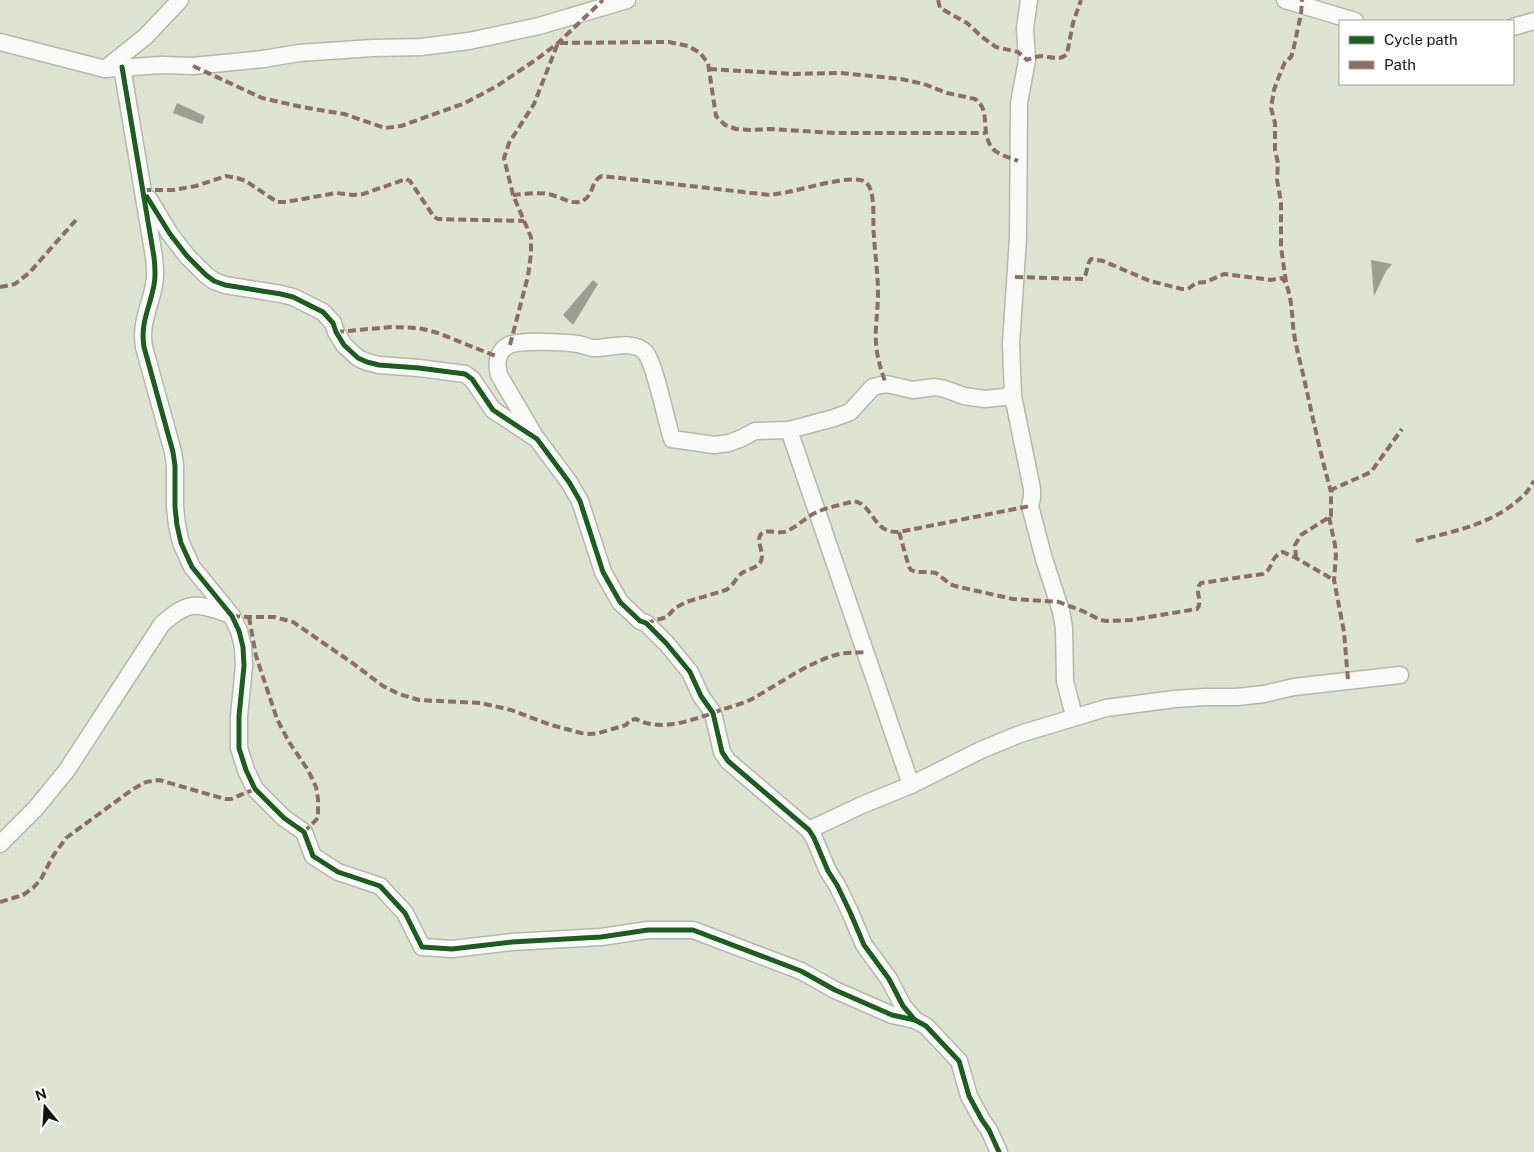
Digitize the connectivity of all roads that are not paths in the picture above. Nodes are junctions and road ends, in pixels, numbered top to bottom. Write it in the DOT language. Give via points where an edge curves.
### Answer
graph roads {
  1 [pos="180,0"];
  2 [pos="627,0"];
  3 [pos="1029,0"];
  4 [pos="1285,0"];
  5 [pos="1352,20"];
  6 [pos="1534,21"];
  7 [pos="1514,28"];
  8 [pos="0,42"];
  9 [pos="122,67"];
  10 [pos="104,69"];
  11 [pos="144,190"];
  12 [pos="1013,396"];
  13 [pos="789,430"];
  14 [pos="537,439"];
  15 [pos="232,616"];
  16 [pos="1400,674"];
  17 [pos="1074,716"];
  18 [pos="911,785"];
  19 [pos="809,830"];
  20 [pos="0,844"];
  21 [pos="916,1020"];
  22 [pos="999,1152"];
  1 -- 10 [label="street" via="146,36"];
  2 -- 9 [label="street" via="540,26 469,42 421,48 299,53 194,66"];
  3 -- 12 [label="street" via="1024,28 1027,60 1018,104 1018,238 1011,344"];
  4 -- 5 [label="street"];
  6 -- 7 [label="street"];
  8 -- 10 [label="street"];
  9 -- 10 [label="street"];
  9 -- 11 [label="street"];
  11 -- 14 [label="street" via="170,234 187,256 214,281 287,296 323,312 333,323 344,345 367,362 465,374 472,378 493,410"];
  11 -- 15 [label="street" via="155,271 142,335 173,452 176,525 192,567"];
  12 -- 13 [label="street" via="985,399 935,387 913,390 886,384 873,387 850,412"];
  12 -- 17 [label="street" via="1032,489 1030,506 1061,611 1065,681"];
  13 -- 14 [label="street" via="755,431 729,443 714,445 672,439 653,370 640,348 618,344 594,348 560,343 510,345 498,357 499,375"];
  13 -- 18 [label="street"];
  14 -- 19 [label="street" via="580,501 604,572 620,602 646,623 690,672 713,713 722,752 728,761"];
  15 -- 20 [label="street" via="207,606 187,606 162,624 67,770 36,808"];
  15 -- 21 [label="street" via="243,647 239,748 255,790 304,832 313,856 338,872 380,886 405,913 422,947 452,949 648,930 692,930 801,971 892,1015"];
  16 -- 17 [label="street" via="1237,697 1147,702"];
  17 -- 18 [label="street" via="981,750"];
  18 -- 19 [label="street"];
  19 -- 21 [label="street" via="864,945 889,979 902,1006"];
  21 -- 22 [label="street" via="926,1026 959,1062 970,1096"];
}
